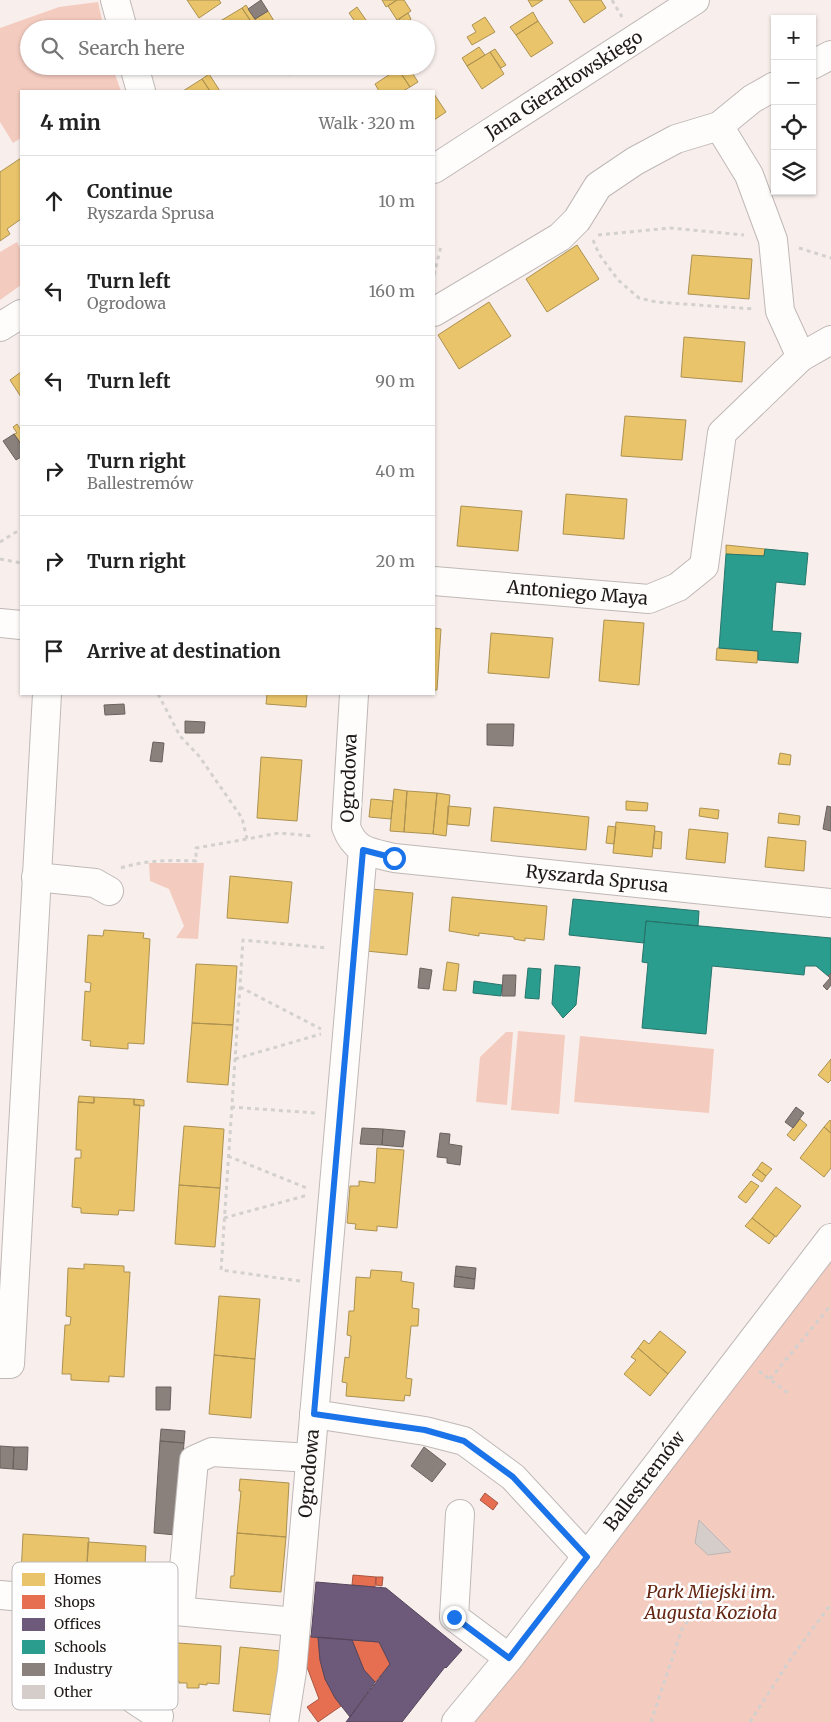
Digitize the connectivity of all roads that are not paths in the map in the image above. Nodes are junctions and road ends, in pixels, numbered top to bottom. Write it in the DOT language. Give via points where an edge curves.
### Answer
graph roads {
  1 [pos="115,0"];
  2 [pos="695,0"];
  3 [pos="121,20"];
  4 [pos="831,55"];
  5 [pos="816,63"];
  6 [pos="137,75"];
  7 [pos="771,88"];
  8 [pos="141,90"];
  9 [pos="719,126"];
  10 [pos="435,168"];
  11 [pos="435,311"];
  12 [pos="20,315"];
  13 [pos="0,327"];
  14 [pos="831,340"];
  15 [pos="801,357"];
  16 [pos="435,581"];
  17 [pos="0,624"];
  18 [pos="20,625"];
  19 [pos="47,695"];
  20 [pos="354,695"];
  21 [pos="363,850"];
  22 [pos="36,877"];
  23 [pos="111,880"];
  24 [pos="831,902"];
  25 [pos="831,1238"];
  26 [pos="0,1364"];
  27 [pos="314,1414"];
  28 [pos="310,1458"];
  29 [pos="460,1514"];
  30 [pos="587,1557"];
  31 [pos="180,1611"];
  32 [pos="296,1622"];
  33 [pos="509,1658"];
  34 [pos="150,1710"];
  35 [pos="157,1722"];
  36 [pos="284,1722"];
  37 [pos="456,1722"];
  1 -- 3 [label="street"];
  2 -- 10 [label="street, Jana Gierałtowskiego"];
  4 -- 5 [label="street"];
  6 -- 8 [label="street"];
  7 -- 9 [label="street"];
  9 -- 11 [label="street" via="676,139 635,161 598,186 578,220 560,237"];
  9 -- 15 [label="street" via="749,175 773,240 780,311"];
  12 -- 13 [label="street"];
  14 -- 15 [label="street, Antoniego Maya"];
  15 -- 16 [label="street, Antoniego Maya" via="722,432 704,566 678,587 649,599"];
  17 -- 18 [label="street"];
  19 -- 22 [label="street"];
  20 -- 21 [label="street, Ogrodowa" via="345,813 351,841"];
  21 -- 24 [label="street, Ryszarda Sprusa" via="394,858"];
  21 -- 27 [label="street, Ogrodowa"];
  22 -- 23 [label="street" via="94,883"];
  22 -- 26 [label="street" via="10,1364"];
  25 -- 30 [label="street, Ballestremów"];
  27 -- 28 [label="street, Ogrodowa"];
  27 -- 30 [label="street" via="425,1430 464,1441 513,1477"];
  28 -- 31 [label="street" via="212,1452 194,1460"];
  28 -- 32 [label="street, Ogrodowa"];
  29 -- 33 [label="street" via="454,1617"];
  30 -- 33 [label="street, Ballestremów"];
  31 -- 32 [label="street"];
  32 -- 36 [label="street, Ogrodowa"];
  33 -- 37 [label="street, Ballestremów"];
  34 -- 35 [label="street" via="159,1716"];
}
